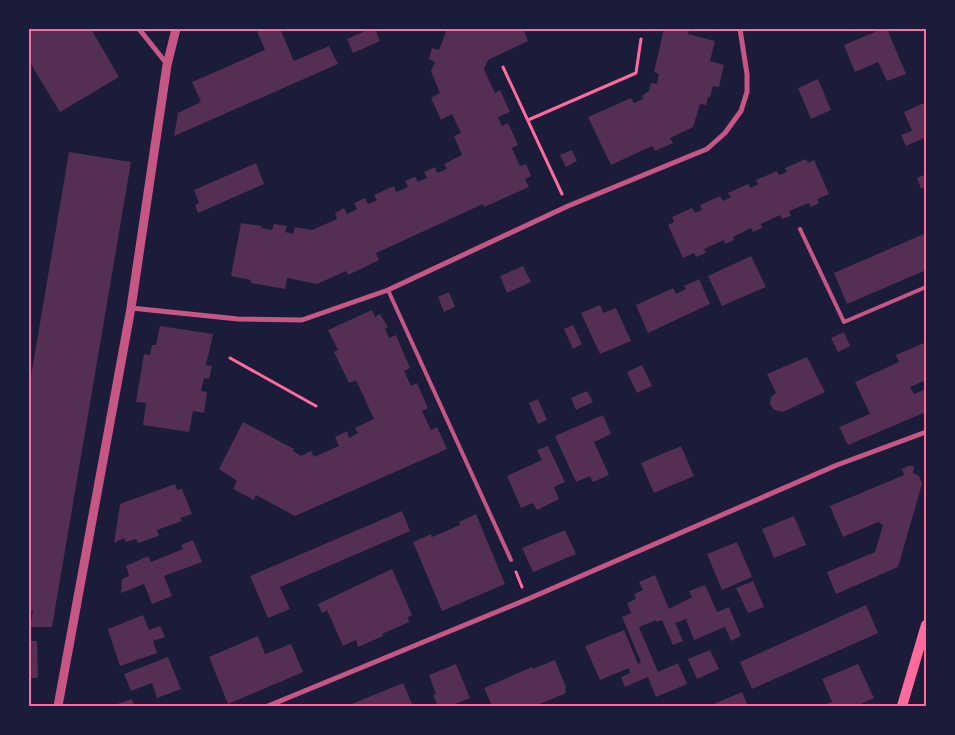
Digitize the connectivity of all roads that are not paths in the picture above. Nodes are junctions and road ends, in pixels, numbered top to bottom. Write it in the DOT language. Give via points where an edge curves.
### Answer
graph roads {
  1 [pos="139,29"];
  2 [pos="176,29"];
  3 [pos="740,29"];
  4 [pos="167,65"];
  5 [pos="800,229"];
  6 [pos="926,287"];
  7 [pos="388,290"];
  8 [pos="131,308"];
  9 [pos="926,432"];
  10 [pos="511,560"];
  11 [pos="926,625"];
  12 [pos="58,706"];
  13 [pos="268,706"];
  14 [pos="902,706"];
  1 -- 4 [label="street"];
  2 -- 4 [label="street"];
  3 -- 7 [label="street" via="747,92 741,111 726,133 706,149 568,206"];
  4 -- 8 [label="street"];
  5 -- 6 [label="lane" via="844,322"];
  7 -- 8 [label="street" via="302,320 238,319"];
  7 -- 10 [label="lane"];
  8 -- 12 [label="street"];
  9 -- 13 [label="street" via="837,465 528,599"];
  11 -- 14 [label="main road"];
}
